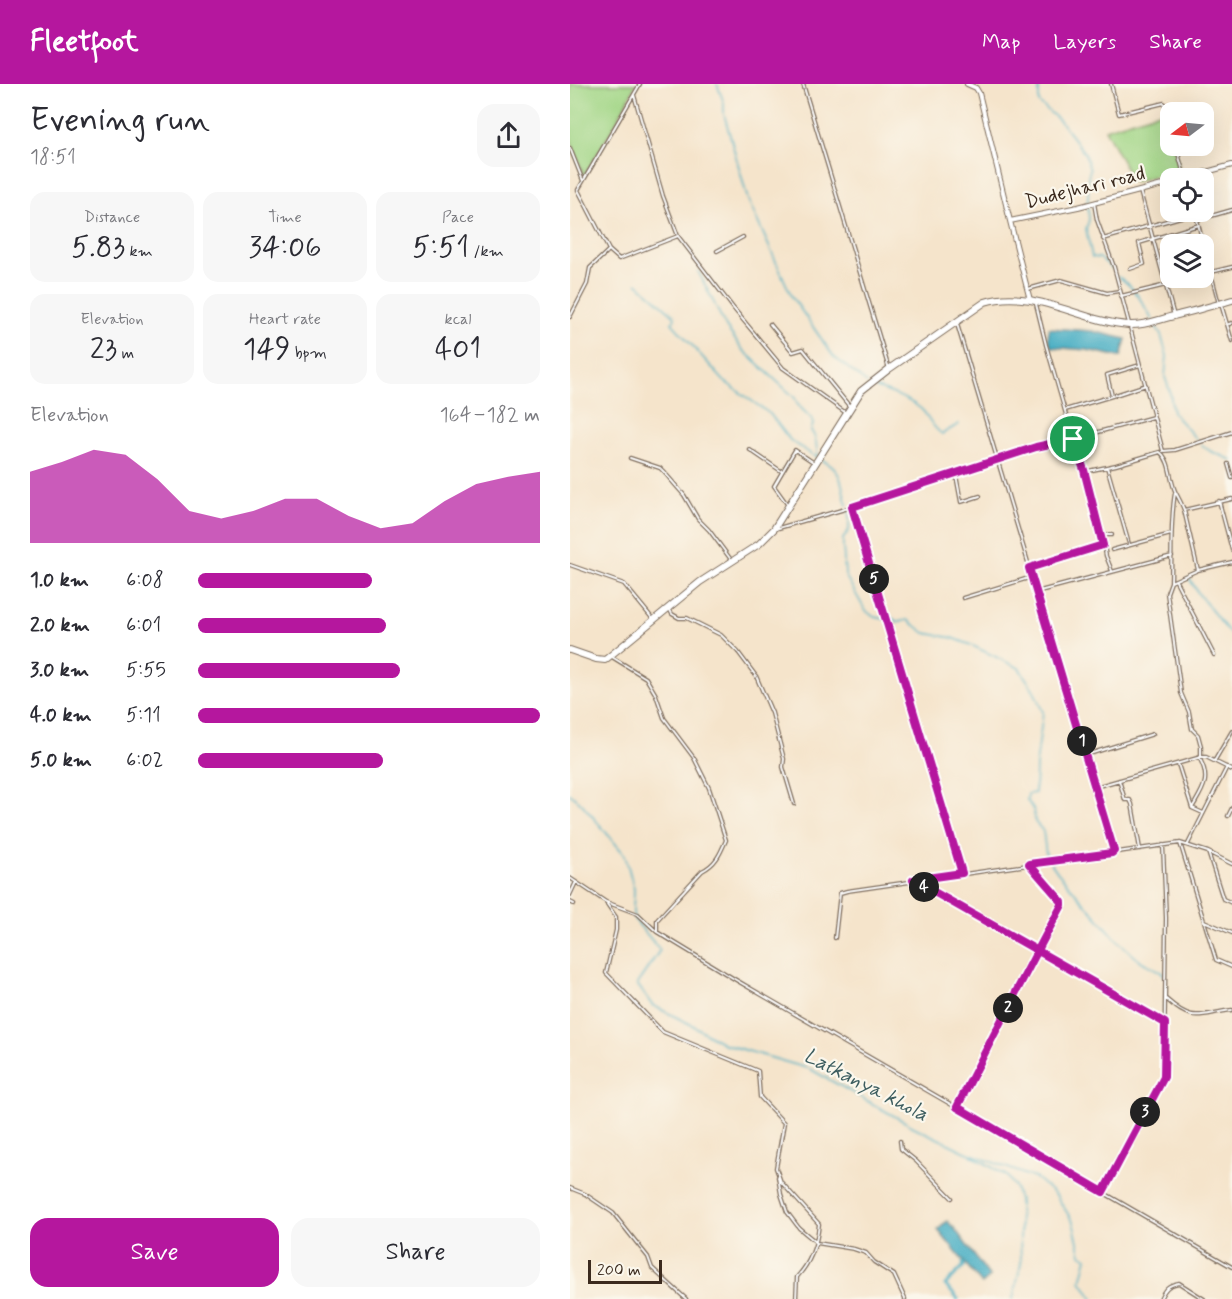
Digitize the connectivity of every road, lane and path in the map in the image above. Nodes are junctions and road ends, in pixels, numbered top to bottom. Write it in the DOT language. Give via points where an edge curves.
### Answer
graph roads {
  1 [pos="640,84"];
  2 [pos="803,84"];
  3 [pos="967,84"];
  4 [pos="1111,84"];
  5 [pos="977,86"];
  6 [pos="634,95"];
  7 [pos="1160,104"];
  8 [pos="570,148"];
  9 [pos="1232,165"];
  10 [pos="1214,170"];
  11 [pos="583,180"];
  12 [pos="1160,186"];
  13 [pos="1140,191"];
  14 [pos="1094,203"];
  15 [pos="1232,210"];
  16 [pos="1214,215"];
  17 [pos="1010,222"];
  18 [pos="1162,222"];
  19 [pos="1198,222"];
  20 [pos="1199,225"];
  21 [pos="1149,226"];
  22 [pos="1201,234"];
  23 [pos="678,236"];
  24 [pos="743,237"];
  25 [pos="1103,239"];
  26 [pos="1153,239"];
  27 [pos="609,250"];
  28 [pos="717,251"];
  29 [pos="1160,263"];
  30 [pos="1232,267"];
  31 [pos="1130,269"];
  32 [pos="1214,272"];
  33 [pos="1214,280"];
  34 [pos="1160,286"];
  35 [pos="1167,288"];
  36 [pos="1028,289"];
  37 [pos="1119,291"];
  38 [pos="1120,296"];
  39 [pos="1232,300"];
  40 [pos="1033,301"];
  41 [pos="1220,304"];
  42 [pos="570,316"];
  43 [pos="1174,316"];
  44 [pos="956,320"];
  45 [pos="770,324"];
  46 [pos="1129,325"];
  47 [pos="1232,341"];
  48 [pos="1141,365"];
  49 [pos="889,369"];
  50 [pos="1146,385"];
  51 [pos="1112,396"];
  52 [pos="850,407"];
  53 [pos="1065,410"];
  54 [pos="846,413"];
  55 [pos="1154,416"];
  56 [pos="1232,432"];
  57 [pos="1073,439"];
  58 [pos="750,450"];
  59 [pos="1162,452"];
  60 [pos="630,458"];
  61 [pos="818,460"];
  62 [pos="996,460"];
  63 [pos="1228,464"];
  64 [pos="1107,467"];
  65 [pos="1084,470"];
  66 [pos="781,471"];
  67 [pos="956,474"];
  68 [pos="1232,478"];
  69 [pos="1176,492"];
  70 [pos="980,496"];
  71 [pos="1232,499"];
  72 [pos="1219,501"];
  73 [pos="788,506"];
  74 [pos="852,507"];
  75 [pos="1184,510"];
  76 [pos="774,529"];
  77 [pos="1171,534"];
  78 [pos="1102,535"];
  79 [pos="1112,535"];
  80 [pos="1130,544"];
  81 [pos="1103,545"];
  82 [pos="1112,549"];
  83 [pos="1232,550"];
  84 [pos="1172,556"];
  85 [pos="732,561"];
  86 [pos="1232,562"];
  87 [pos="570,565"];
  88 [pos="1029,568"];
  89 [pos="1198,570"];
  90 [pos="1112,571"];
  91 [pos="1032,577"];
  92 [pos="1176,581"];
  93 [pos="1171,582"];
  94 [pos="1036,592"];
  95 [pos="963,598"];
  96 [pos="668,607"];
  97 [pos="654,620"];
  98 [pos="570,650"];
  99 [pos="1214,655"];
  100 [pos="611,656"];
  101 [pos="1232,731"];
  102 [pos="1153,734"];
  103 [pos="1086,755"];
  104 [pos="1200,757"];
  105 [pos="1215,761"];
  106 [pos="1178,764"];
  107 [pos="1227,767"];
  108 [pos="1232,770"];
  109 [pos="1119,780"];
  110 [pos="1095,787"];
  111 [pos="794,804"];
  112 [pos="1192,808"];
  113 [pos="1232,808"];
  114 [pos="1203,813"];
  115 [pos="1228,816"];
  116 [pos="1180,843"];
  117 [pos="1188,844"];
  118 [pos="1163,845"];
  119 [pos="1140,849"];
  120 [pos="1208,852"];
  121 [pos="1112,853"];
  122 [pos="1029,864"];
  123 [pos="1232,864"];
  124 [pos="962,873"];
  125 [pos="570,878"];
  126 [pos="913,880"];
  127 [pos="576,882"];
  128 [pos="570,895"];
  129 [pos="570,902"];
  130 [pos="606,902"];
  131 [pos="1232,903"];
  132 [pos="574,904"];
  133 [pos="1204,921"];
  134 [pos="657,932"];
  135 [pos="1232,933"];
  136 [pos="835,938"];
  137 [pos="1038,952"];
  138 [pos="1232,967"];
  139 [pos="1165,998"];
  140 [pos="1232,1010"];
  141 [pos="1165,1023"];
  142 [pos="957,1107"];
  143 [pos="900,1141"];
  144 [pos="776,1168"];
  145 [pos="570,1188"];
  146 [pos="1103,1192"];
  147 [pos="952,1198"];
  148 [pos="817,1243"];
  149 [pos="1232,1267"];
  150 [pos="686,1299"];
  151 [pos="796,1299"];
  152 [pos="905,1299"];
  153 [pos="1160,1299"];
  154 [pos="1204,1299"];
  1 -- 6 [label="street"];
  2 -- 49 [label="street"];
  3 -- 5 [label="street, Dudejhari road"];
  4 -- 7 [label="street" via="1119,114"];
  5 -- 17 [label="street, Dudejhari road"];
  6 -- 11 [label="street"];
  6 -- 23 [label="street"];
  8 -- 11 [label="street"];
  9 -- 10 [label="street"];
  11 -- 27 [label="street" via="578,190"];
  12 -- 13 [label="street, Dudejhari road"];
  13 -- 14 [label="street, Dudejhari road"];
  13 -- 21 [label="street"];
  14 -- 17 [label="street, Dudejhari road"];
  14 -- 25 [label="street"];
  15 -- 16 [label="street"];
  17 -- 36 [label="street"];
  18 -- 21 [label="street"];
  19 -- 20 [label="street"];
  20 -- 22 [label="street"];
  20 -- 26 [label="street"];
  21 -- 25 [label="street"];
  21 -- 26 [label="street"];
  23 -- 27 [label="street" via="619,259"];
  23 -- 54 [label="street" via="783,368"];
  24 -- 28 [label="street"];
  25 -- 37 [label="street"];
  26 -- 29 [label="street"];
  26 -- 31 [label="street" via="1139,243 1144,264"];
  27 -- 42 [label="street" via="590,268 587,284"];
  30 -- 32 [label="street"];
  33 -- 41 [label="street"];
  34 -- 38 [label="street"];
  35 -- 43 [label="street"];
  36 -- 37 [label="street" via="1061,280 1107,293"];
  36 -- 40 [label="street"];
  37 -- 38 [label="street"];
  38 -- 46 [label="street"];
  39 -- 41 [label="main road"];
  40 -- 44 [label="main road" via="996,298"];
  40 -- 46 [label="main road"];
  40 -- 53 [label="street"];
  41 -- 43 [label="main road"];
  41 -- 47 [label="street"];
  43 -- 46 [label="main road"];
  44 -- 49 [label="main road"];
  44 -- 62 [label="street"];
  45 -- 52 [label="street" via="793,352 803,349"];
  46 -- 48 [label="street"];
  48 -- 50 [label="street"];
  48 -- 51 [label="street" via="1107,375"];
  49 -- 52 [label="main road" via="861,391"];
  50 -- 51 [label="street"];
  50 -- 55 [label="street"];
  51 -- 53 [label="street"];
  52 -- 54 [label="main road"];
  53 -- 57 [label="street"];
  54 -- 61 [label="main road"];
  55 -- 57 [label="street"];
  55 -- 59 [label="street"];
  56 -- 59 [label="street"];
  57 -- 62 [label="street"];
  57 -- 65 [label="street"];
  58 -- 66 [label="street"];
  59 -- 64 [label="street"];
  59 -- 69 [label="street"];
  60 -- 85 [label="street" via="664,472"];
  61 -- 66 [label="street" via="795,450"];
  61 -- 73 [label="main road"];
  62 -- 67 [label="street"];
  62 -- 88 [label="street"];
  63 -- 68 [label="street"];
  64 -- 65 [label="street"];
  64 -- 80 [label="street"];
  65 -- 78 [label="street"];
  66 -- 73 [label="street" via="774,486"];
  67 -- 70 [label="street" via="961,502"];
  67 -- 74 [label="street"];
  69 -- 75 [label="street"];
  69 -- 77 [label="street"];
  71 -- 72 [label="street"];
  72 -- 75 [label="street"];
  72 -- 83 [label="street"];
  73 -- 76 [label="main road"];
  74 -- 76 [label="street"];
  74 -- 124 [label="street"];
  75 -- 89 [label="street"];
  76 -- 85 [label="main road"];
  77 -- 80 [label="street"];
  77 -- 84 [label="street"];
  78 -- 79 [label="street"];
  78 -- 81 [label="street"];
  80 -- 82 [label="street"];
  81 -- 88 [label="street"];
  81 -- 90 [label="street"];
  84 -- 90 [label="street"];
  84 -- 93 [label="street"];
  85 -- 96 [label="main road"];
  86 -- 89 [label="street"];
  87 -- 97 [label="street" via="624,585"];
  88 -- 91 [label="street"];
  89 -- 92 [label="street"];
  90 -- 94 [label="street"];
  91 -- 94 [label="street"];
  91 -- 95 [label="street"];
  92 -- 93 [label="street"];
  92 -- 99 [label="street"];
  93 -- 104 [label="street" via="1167,599 1181,693 1192,729 1198,735"];
  94 -- 103 [label="street"];
  96 -- 97 [label="main road"];
  96 -- 111 [label="street" via="672,614 721,635 756,676 772,713"];
  97 -- 100 [label="main road"];
  98 -- 100 [label="main road" via="596,660"];
  100 -- 134 [label="street" via="646,678 664,718 694,758 709,788 726,840 719,857 657,920"];
  101 -- 105 [label="street"];
  102 -- 103 [label="street"];
  103 -- 110 [label="street"];
  104 -- 105 [label="street"];
  104 -- 106 [label="street"];
  104 -- 112 [label="street" via="1206,781"];
  105 -- 107 [label="street"];
  106 -- 109 [label="street"];
  106 -- 112 [label="street"];
  107 -- 108 [label="street"];
  107 -- 114 [label="street"];
  109 -- 110 [label="street"];
  109 -- 119 [label="street" via="1125,800 1131,804"];
  110 -- 121 [label="street"];
  112 -- 114 [label="street"];
  113 -- 115 [label="street"];
  114 -- 117 [label="street"];
  116 -- 117 [label="street"];
  116 -- 118 [label="street"];
  116 -- 133 [label="street"];
  117 -- 120 [label="street"];
  118 -- 119 [label="street"];
  118 -- 139 [label="street"];
  119 -- 121 [label="street"];
  120 -- 123 [label="street"];
  120 -- 131 [label="street" via="1223,900"];
  121 -- 122 [label="street"];
  122 -- 124 [label="street"];
  122 -- 137 [label="street" via="1062,902"];
  124 -- 126 [label="street"];
  125 -- 127 [label="street"];
  126 -- 136 [label="street" via="840,893"];
  126 -- 137 [label="street"];
  127 -- 128 [label="street"];
  127 -- 130 [label="street"];
  129 -- 132 [label="street"];
  130 -- 134 [label="street" via="638,914"];
  130 -- 144 [label="street" via="616,917 606,973 663,1032 759,1071 760,1097 784,1123"];
  133 -- 135 [label="street"];
  133 -- 138 [label="street" via="1216,960"];
  134 -- 142 [label="street"];
  137 -- 141 [label="street"];
  137 -- 142 [label="street"];
  139 -- 140 [label="street" via="1178,1010 1199,1017"];
  139 -- 141 [label="street"];
  141 -- 146 [label="street" via="1164,1077"];
  142 -- 146 [label="street"];
  143 -- 147 [label="street" via="901,1149"];
  144 -- 148 [label="street" via="791,1218"];
  144 -- 148 [label="street" via="781,1182 819,1224"];
  145 -- 150 [label="street" via="613,1213 648,1257 652,1268"];
  146 -- 149 [label="street"];
  148 -- 151 [label="street" via="797,1277"];
  148 -- 152 [label="street" via="866,1253 894,1275"];
  153 -- 154 [label="street" via="1165,1288 1179,1283"];
}
